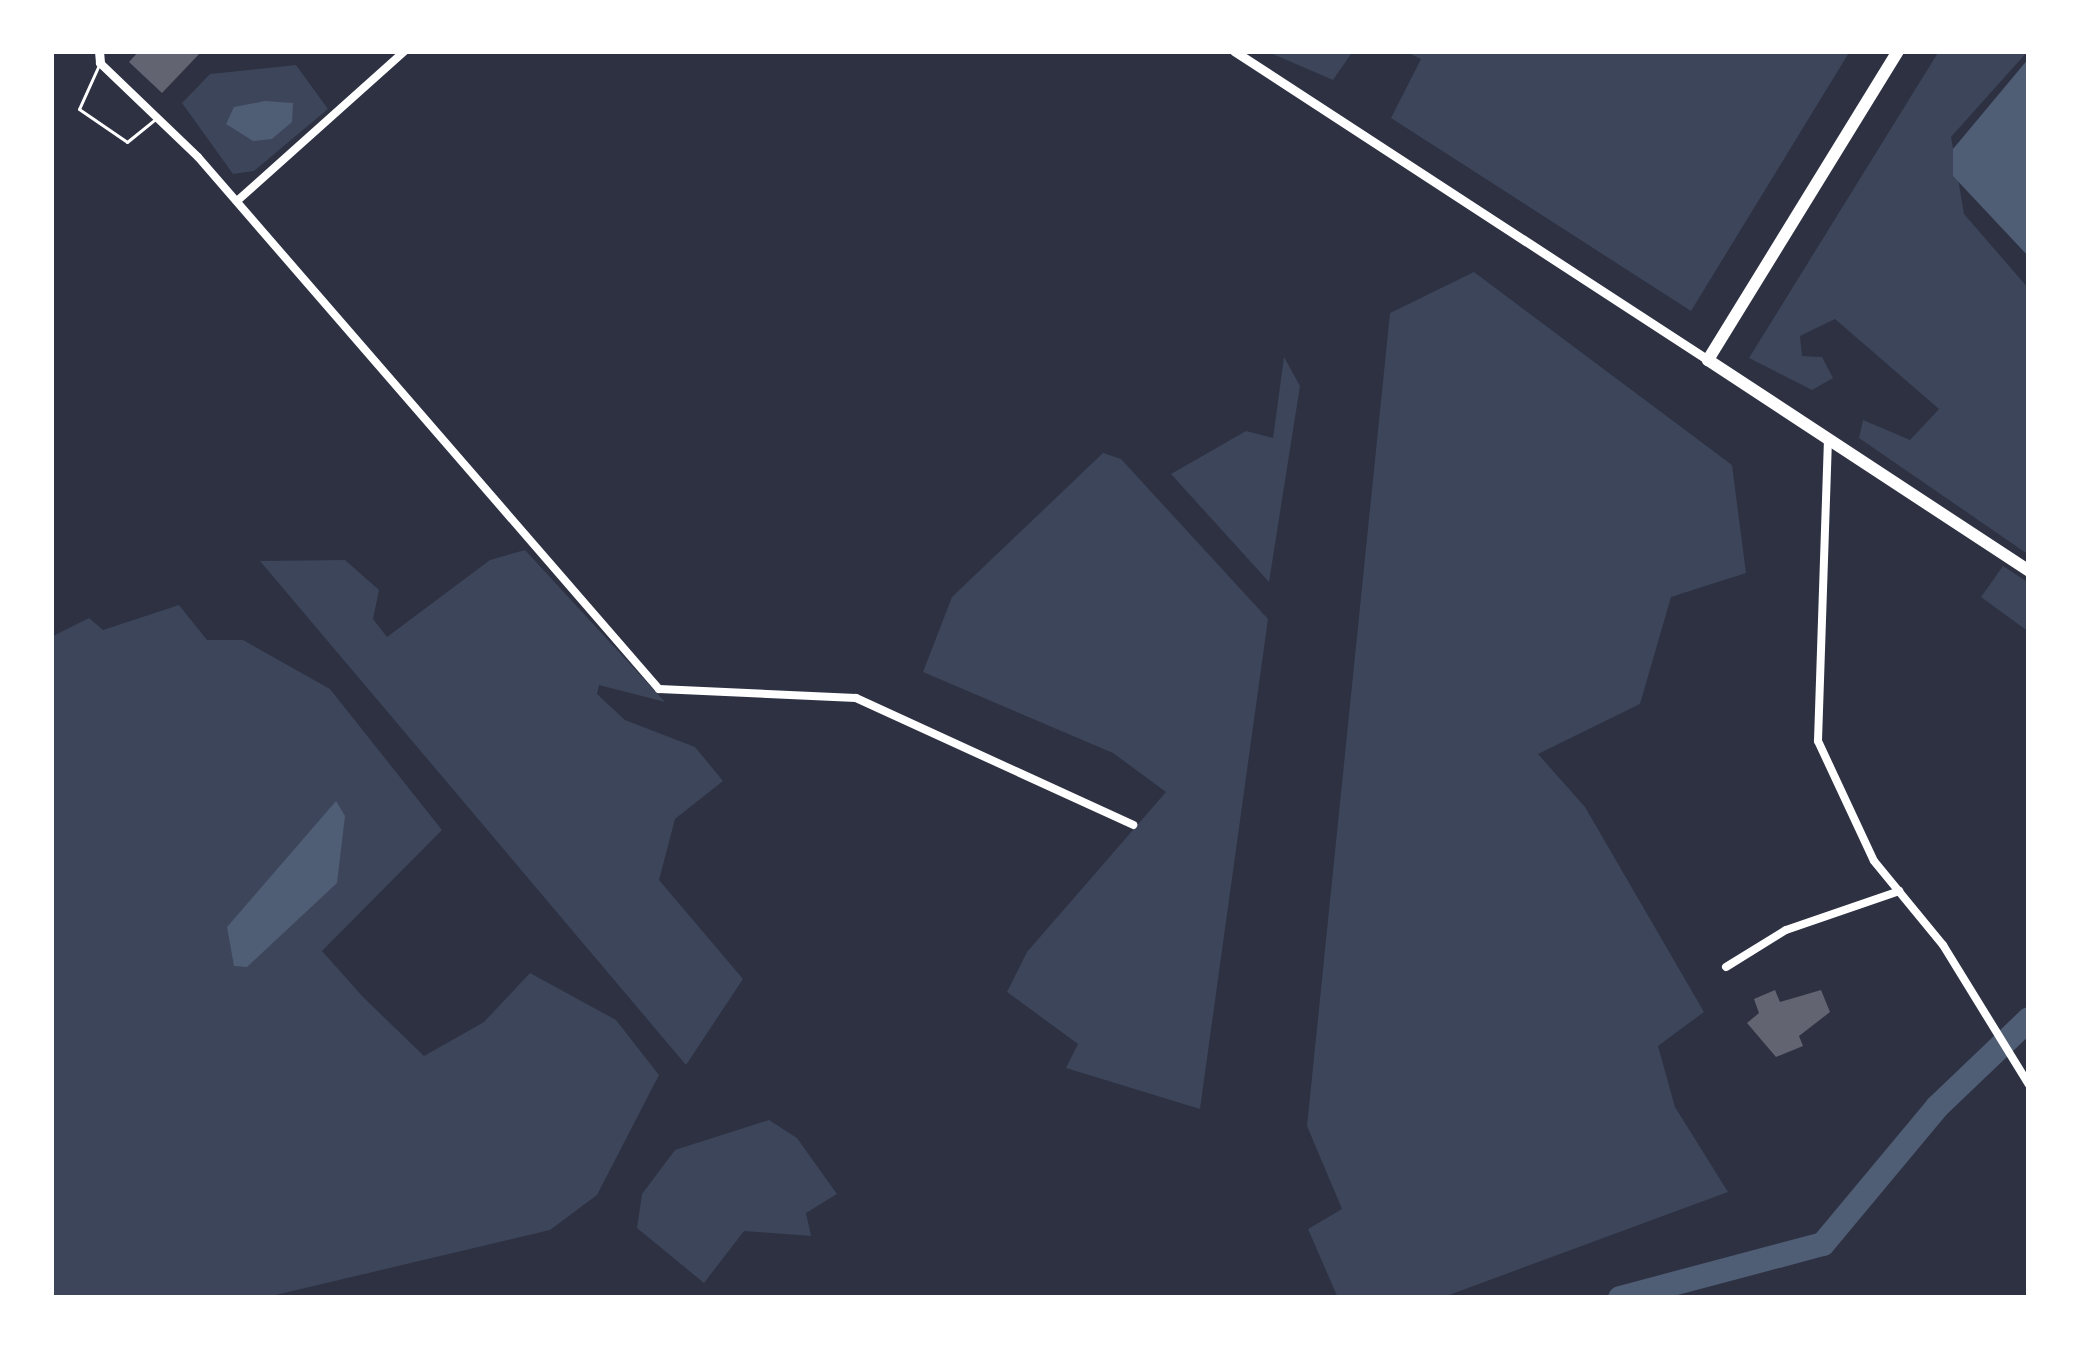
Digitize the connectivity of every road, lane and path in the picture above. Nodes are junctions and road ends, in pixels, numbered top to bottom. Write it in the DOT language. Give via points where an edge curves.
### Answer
graph roads {
  1 [pos="405,51"];
  2 [pos="1234,51"];
  3 [pos="1898,51"];
  4 [pos="99,57"];
  5 [pos="157,118"];
  6 [pos="237,201"];
  7 [pos="1708,360"];
  8 [pos="1828,439"];
  9 [pos="2029,572"];
  10 [pos="1133,825"];
  11 [pos="1899,891"];
  12 [pos="1726,968"];
  13 [pos="2029,1085"];
  1 -- 6 [label="street"];
  2 -- 7 [label="street"];
  3 -- 7 [label="highway"];
  4 -- 5 [label="street"];
  4 -- 5 [label="lane" via="79,109 127,142"];
  5 -- 6 [label="street"];
  6 -- 10 [label="street" via="659,689 856,698"];
  7 -- 8 [label="highway"];
  8 -- 9 [label="highway"];
  8 -- 11 [label="street" via="1818,741 1850,820"];
  11 -- 12 [label="street" via="1786,930"];
  11 -- 13 [label="street"];
}
